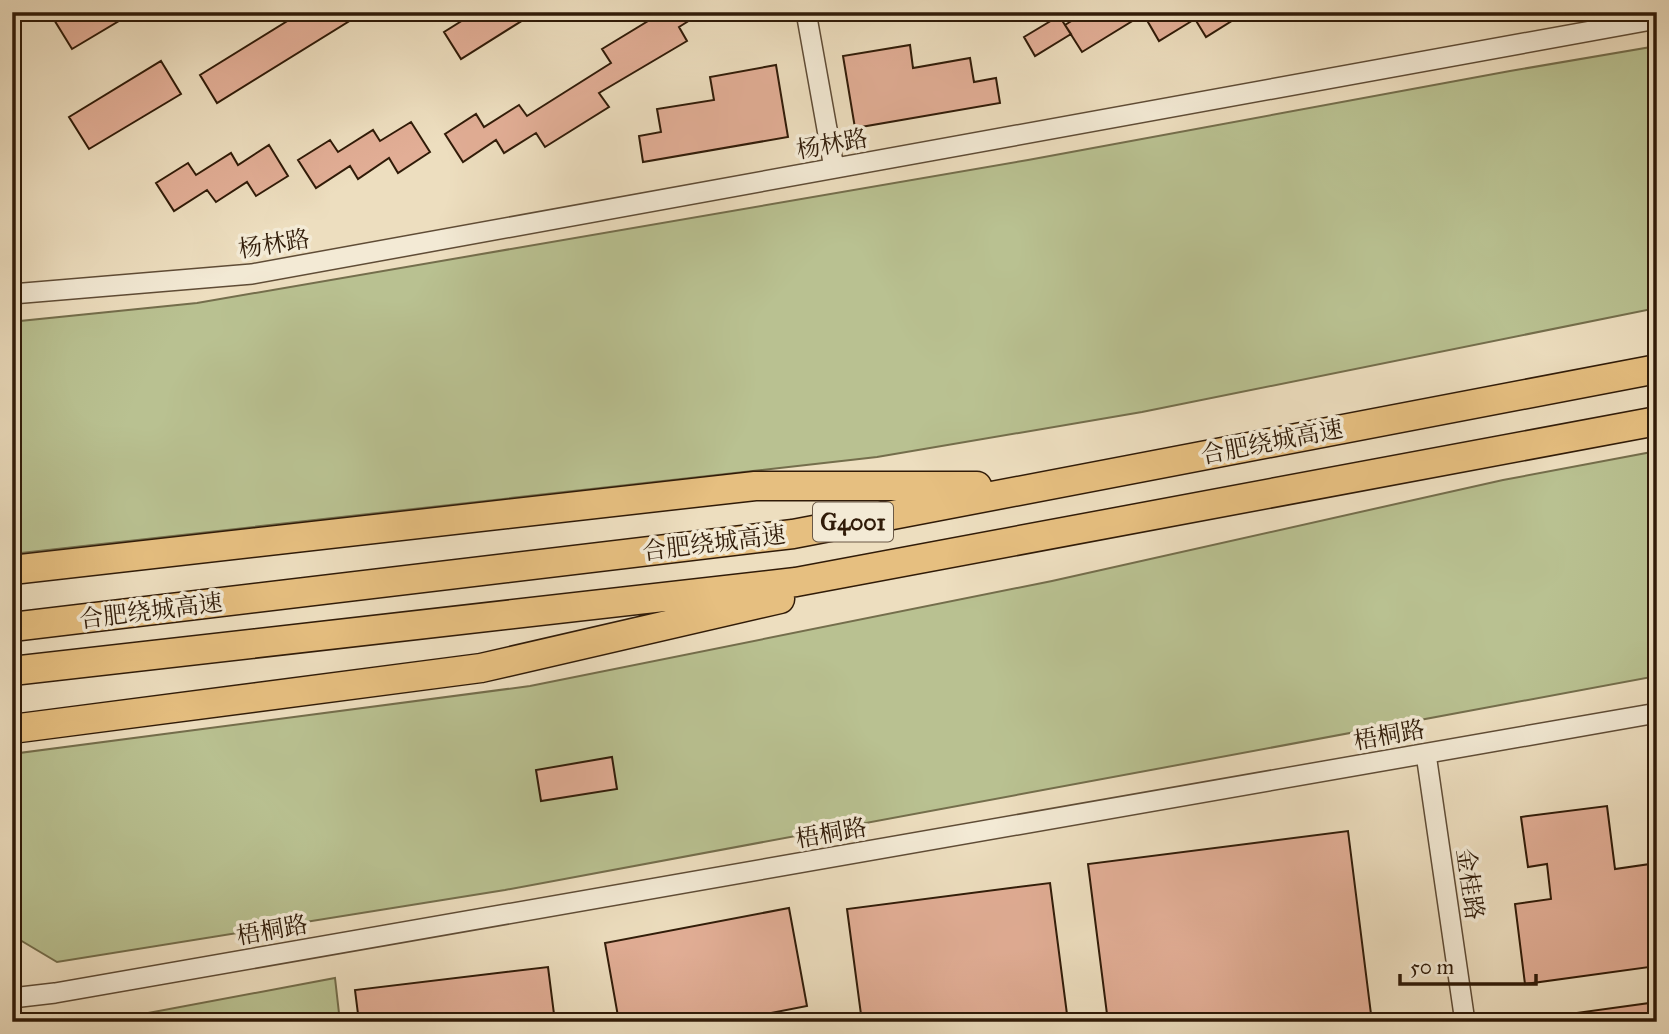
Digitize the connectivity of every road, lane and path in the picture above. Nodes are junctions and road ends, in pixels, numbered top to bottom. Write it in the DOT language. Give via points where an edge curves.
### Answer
graph roads {
  1 [pos="806,12"];
  2 [pos="1657,19"];
  3 [pos="834,169"];
  4 [pos="12,294"];
  5 [pos="1657,369"];
  6 [pos="1657,421"];
  7 [pos="1042,486"];
  8 [pos="1045,535"];
  9 [pos="21,570"];
  10 [pos="12,627"];
  11 [pos="12,671"];
  12 [pos="1657,713"];
  13 [pos="12,729"];
  14 [pos="1426,754"];
  15 [pos="12,999"];
  16 [pos="1465,1022"];
  1 -- 3 [label="street"];
  2 -- 3 [label="street, 杨林路"];
  3 -- 4 [label="street, 杨林路" via="252,274"];
  5 -- 7 [label="highway, 合肥绕城高速 / G4001"];
  6 -- 8 [label="highway, 合肥绕城高速 / G4001"];
  7 -- 9 [label="highway" via="755,486"];
  7 -- 10 [label="highway, 合肥绕城高速 / G4001" via="793,534"];
  8 -- 11 [label="highway, 合肥绕城高速 / G4001" via="796,582"];
  8 -- 13 [label="highway" via="481,668"];
  12 -- 14 [label="street, 梧桐路"];
  14 -- 15 [label="street, 梧桐路"];
  14 -- 16 [label="street, 金桂路"];
}
